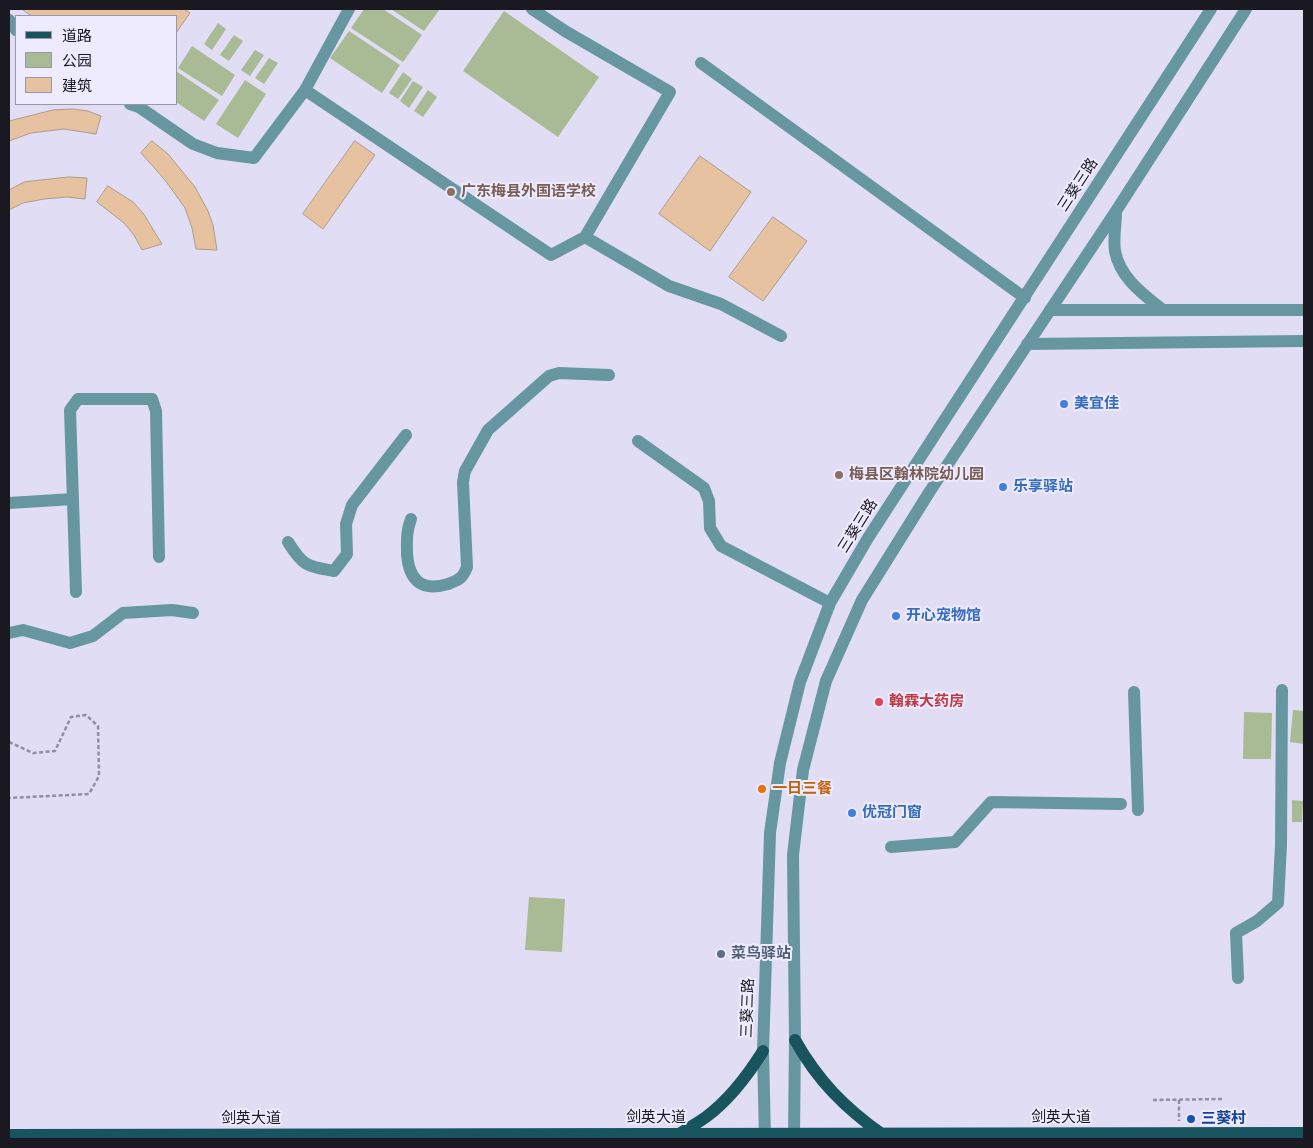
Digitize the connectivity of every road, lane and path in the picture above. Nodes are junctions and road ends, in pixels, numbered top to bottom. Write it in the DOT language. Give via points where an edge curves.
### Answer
graph roads {
  1 [pos="349,9"];
  2 [pos="532,9"];
  3 [pos="1211,9"];
  4 [pos="1246,9"];
  5 [pos="701,63"];
  6 [pos="305,90"];
  7 [pos="132,105"];
  8 [pos="1116,211"];
  9 [pos="585,237"];
  10 [pos="1025,298"];
  11 [pos="1050,310"];
  12 [pos="1163,310"];
  13 [pos="1304,310"];
  14 [pos="781,336"];
  15 [pos="1304,341"];
  16 [pos="1027,344"];
  17 [pos="609,375"];
  18 [pos="406,435"];
  19 [pos="638,441"];
  20 [pos="73,499"];
  21 [pos="9,503"];
  22 [pos="412,519"];
  23 [pos="288,542"];
  24 [pos="159,558"];
  25 [pos="76,592"];
  26 [pos="830,602"];
  27 [pos="194,614"];
  28 [pos="9,633"];
  29 [pos="1282,690"];
  30 [pos="1134,692"];
  31 [pos="9,742"];
  32 [pos="9,798"];
  33 [pos="1121,804"];
  34 [pos="1138,810"];
  35 [pos="891,847"];
  36 [pos="1238,978"];
  37 [pos="795,1040"];
  38 [pos="763,1051"];
  39 [pos="1224,1099"];
  40 [pos="1153,1100"];
  41 [pos="1304,1133"];
  42 [pos="677,1134"];
  43 [pos="9,1135"];
  44 [pos="883,1135"];
  45 [pos="765,1137"];
  46 [pos="794,1137"];
  1 -- 6 [label="street"];
  2 -- 9 [label="street" via="670,92"];
  3 -- 10 [label="street, 三葵三路"];
  4 -- 8 [label="street"];
  5 -- 10 [label="street"];
  6 -- 7 [label="street" via="254,158 217,153 192,144"];
  6 -- 9 [label="street" via="551,255"];
  8 -- 11 [label="street"];
  8 -- 12 [label="street" via="1115,250 1122,272"];
  9 -- 14 [label="street" via="670,286 721,304"];
  10 -- 26 [label="street, 三葵三路" via="868,538"];
  11 -- 12 [label="street"];
  11 -- 16 [label="street"];
  12 -- 13 [label="street"];
  15 -- 16 [label="street"];
  16 -- 37 [label="street" via="862,600 826,681 803,770 793,855"];
  17 -- 22 [label="street" via="549,376 488,430 465,471 467,567 459,580 435,588 426,586 411,575 406,532"];
  18 -- 23 [label="street" via="352,505 346,524 347,554 334,571 314,568 300,560"];
  19 -- 26 [label="street" via="704,488 710,528 721,546"];
  20 -- 21 [label="street"];
  20 -- 24 [label="street" via="70,410 78,399 152,399 156,411"];
  20 -- 25 [label="street"];
  26 -- 38 [label="street, 三葵三路" via="800,682 780,763 770,833"];
  27 -- 28 [label="street" via="172,610 122,613 94,636 70,643 23,630"];
  29 -- 36 [label="street" via="1278,903 1236,933"];
  30 -- 34 [label="street"];
  31 -- 32 [label="path" via="34,753 55,751 71,717 86,715 98,726 99,776 89,794"];
  33 -- 35 [label="street" via="990,802 955,842"];
  37 -- 44 [label="main road" via="807,1062 833,1093"];
  37 -- 46 [label="street"];
  38 -- 42 [label="main road" via="749,1073 727,1097 706,1117"];
  38 -- 45 [label="street, 三葵三路"];
  39 -- 40 [label="path"];
  41 -- 44 [label="main road, 剑英大道"];
  42 -- 43 [label="main road, 剑英大道"];
  42 -- 45 [label="main road, 剑英大道"];
  44 -- 46 [label="main road, 剑英大道"];
  45 -- 46 [label="main road, 剑英大道"];
}
